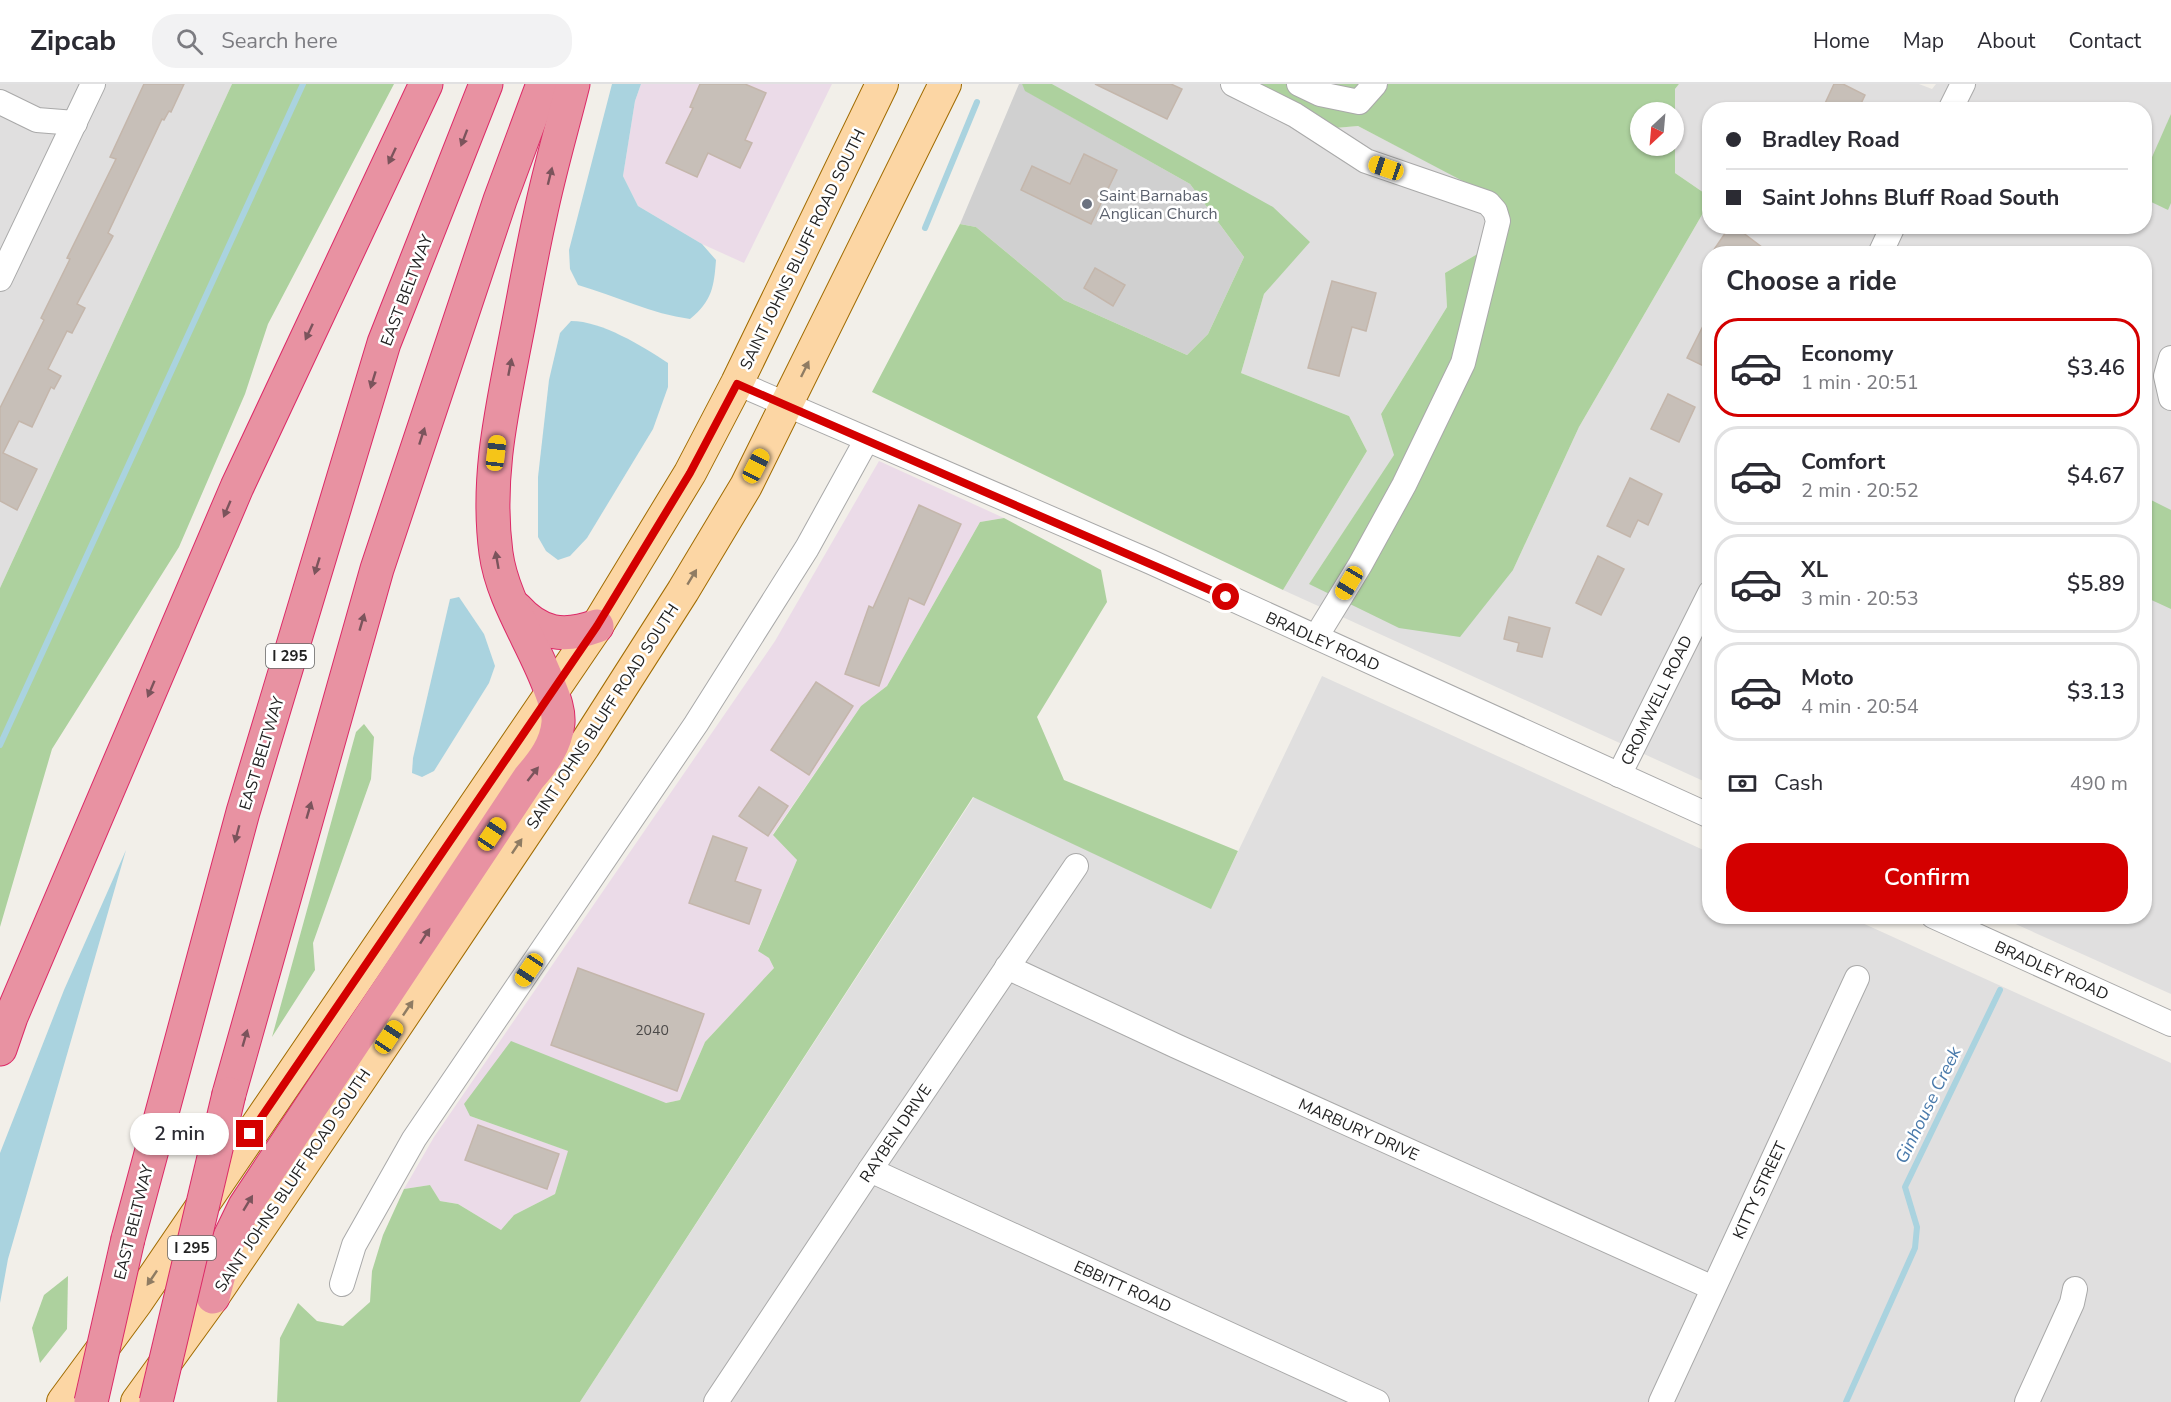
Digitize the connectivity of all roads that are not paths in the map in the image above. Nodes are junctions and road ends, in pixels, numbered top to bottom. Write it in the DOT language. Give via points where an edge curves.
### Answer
graph roads {
  1 [pos="93,84"];
  2 [pos="426,84"];
  3 [pos="486,84"];
  4 [pos="543,84"];
  5 [pos="573,84"];
  6 [pos="882,84"];
  7 [pos="945,84"];
  8 [pos="1233,84"];
  9 [pos="1299,84"];
  10 [pos="1375,84"];
  11 [pos="1963,84"];
  12 [pos="0,102"];
  13 [pos="1954,102"];
  14 [pos="75,123"];
  15 [pos="0,279"];
  16 [pos="2171,358"];
  17 [pos="737,384"];
  18 [pos="2171,398"];
  19 [pos="787,406"];
  20 [pos="866,441"];
  21 [pos="510,601"];
  22 [pos="1702,609"];
  23 [pos="597,626"];
  24 [pos="1316,637"];
  25 [pos="551,691"];
  26 [pos="1619,775"];
  27 [pos="1702,812"];
  28 [pos="1076,866"];
  29 [pos="1951,924"];
  30 [pos="1007,967"];
  31 [pos="1857,978"];
  32 [pos="2171,1024"];
  33 [pos="0,1050"];
  34 [pos="870,1170"];
  35 [pos="342,1284"];
  36 [pos="1713,1288"];
  37 [pos="2075,1289"];
  38 [pos="213,1297"];
  39 [pos="63,1402"];
  40 [pos="91,1402"];
  41 [pos="137,1402"];
  42 [pos="156,1402"];
  43 [pos="716,1402"];
  44 [pos="1377,1402"];
  45 [pos="1661,1402"];
  46 [pos="2027,1402"];
  1 -- 14 [label="street"];
  2 -- 33 [label="highway, one-way" via="237,487 15,1006"];
  3 -- 40 [label="highway, EAST BELTWAY / I 295, one-way, bridge" via="384,343 243,812 128,1239"];
  42 -- 4 [label="highway, I 295, one-way, bridge" via="229,1094 377,569"];
  21 -- 5 [label="highway, one-way" via="497,565 492,524 498,436 540,216"];
  6 -- 17 [label="main road, SAINT JOHNS BLUFF ROAD SOUTH"];
  19 -- 7 [label="main road, SAINT JOHNS BLUFF ROAD SOUTH, one-way"];
  8 -- 24 [label="street" via="1295,115 1366,161 1488,203 1496,211 1498,221 1463,363 1404,485"];
  9 -- 10 [label="street" via="1320,94 1359,102"];
  11 -- 13 [label="street"];
  12 -- 14 [label="street" via="37,120"];
  14 -- 15 [label="street"];
  16 -- 18 [label="street" via="2166,376"];
  17 -- 19 [label="street, BRADLEY ROAD"];
  17 -- 23 [label="main road, SAINT JOHNS BLUFF ROAD SOUTH" via="690,473"];
  19 -- 20 [label="street, BRADLEY ROAD"];
  38 -- 19 [label="main road, SAINT JOHNS BLUFF ROAD SOUTH, one-way" via="584,746 741,495"];
  20 -- 24 [label="street, BRADLEY ROAD"];
  20 -- 35 [label="street" via="807,548 696,724 414,1139 354,1245"];
  21 -- 23 [label="highway" via="544,630 567,634"];
  21 -- 25 [label="highway"];
  22 -- 26 [label="street, CROMWELL ROAD"];
  23 -- 25 [label="main road, SAINT JOHNS BLUFF ROAD SOUTH"];
  24 -- 26 [label="street, BRADLEY ROAD"];
  38 -- 25 [label="highway, one-way" via="228,1241 245,1206 547,757 558,724"];
  25 -- 39 [label="main road, SAINT JOHNS BLUFF ROAD SOUTH, one-way" via="142,1294"];
  26 -- 27 [label="street, BRADLEY ROAD"];
  28 -- 30 [label="street, RAYBEN DRIVE"];
  29 -- 32 [label="street, BRADLEY ROAD"];
  30 -- 34 [label="street, RAYBEN DRIVE"];
  30 -- 36 [label="street, MARBURY DRIVE"];
  31 -- 36 [label="street, KITTY STREET"];
  34 -- 43 [label="street, RAYBEN DRIVE"];
  34 -- 44 [label="street, EBBITT ROAD"];
  36 -- 45 [label="street, KITTY STREET"];
  37 -- 46 [label="street"];
  38 -- 41 [label="main road, SAINT JOHNS BLUFF ROAD SOUTH"];
}
